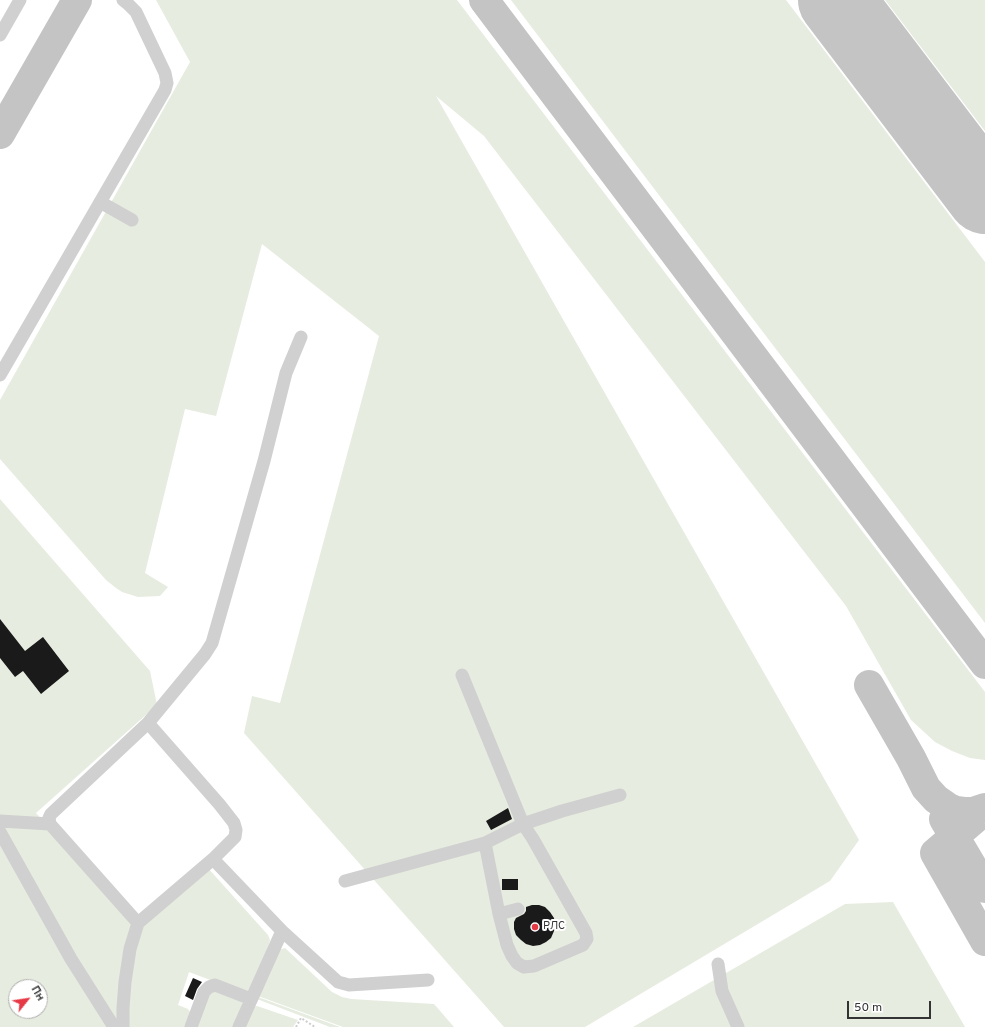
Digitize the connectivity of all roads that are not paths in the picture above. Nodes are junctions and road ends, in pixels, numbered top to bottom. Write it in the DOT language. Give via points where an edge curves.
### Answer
graph roads {
  1 [pos="20,0"];
  2 [pos="123,0"];
  3 [pos="0,34"];
  4 [pos="100,202"];
  5 [pos="132,220"];
  6 [pos="301,337"];
  7 [pos="0,375"];
  8 [pos="462,675"];
  9 [pos="148,723"];
  10 [pos="620,796"];
  11 [pos="0,822"];
  12 [pos="50,824"];
  13 [pos="523,824"];
  14 [pos="0,832"];
  15 [pos="485,843"];
  16 [pos="213,859"];
  17 [pos="345,882"];
  18 [pos="518,909"];
  19 [pos="499,914"];
  20 [pos="138,923"];
  21 [pos="282,931"];
  22 [pos="718,964"];
  23 [pos="428,980"];
  24 [pos="251,999"];
  25 [pos="114,1027"];
  26 [pos="123,1027"];
  27 [pos="191,1027"];
  28 [pos="239,1027"];
  29 [pos="738,1027"];
  1 -- 3 [label="lane"];
  2 -- 4 [label="lane" via="136,12 165,73 167,83"];
  4 -- 5 [label="lane"];
  4 -- 7 [label="lane"];
  6 -- 9 [label="lane" via="286,373 264,461 212,643"];
  8 -- 13 [label="lane"];
  9 -- 12 [label="lane" via="51,814 48,818"];
  9 -- 16 [label="lane" via="234,824 234,837"];
  10 -- 13 [label="lane"];
  11 -- 12 [label="lane"];
  12 -- 20 [label="lane"];
  13 -- 15 [label="lane"];
  13 -- 19 [label="lane" via="586,933 587,939 583,945 534,966 524,967 512,956"];
  14 -- 25 [label="lane" via="71,959"];
  15 -- 17 [label="lane"];
  15 -- 19 [label="lane"];
  16 -- 20 [label="lane"];
  16 -- 21 [label="lane"];
  18 -- 19 [label="lane"];
  20 -- 26 [label="lane" via="130,949 126,976"];
  21 -- 23 [label="lane" via="338,982 349,985"];
  21 -- 24 [label="lane"];
  22 -- 29 [label="lane" via="722,991"];
  24 -- 27 [label="lane" via="215,985 209,987 204,992"];
  24 -- 28 [label="lane"];
}
